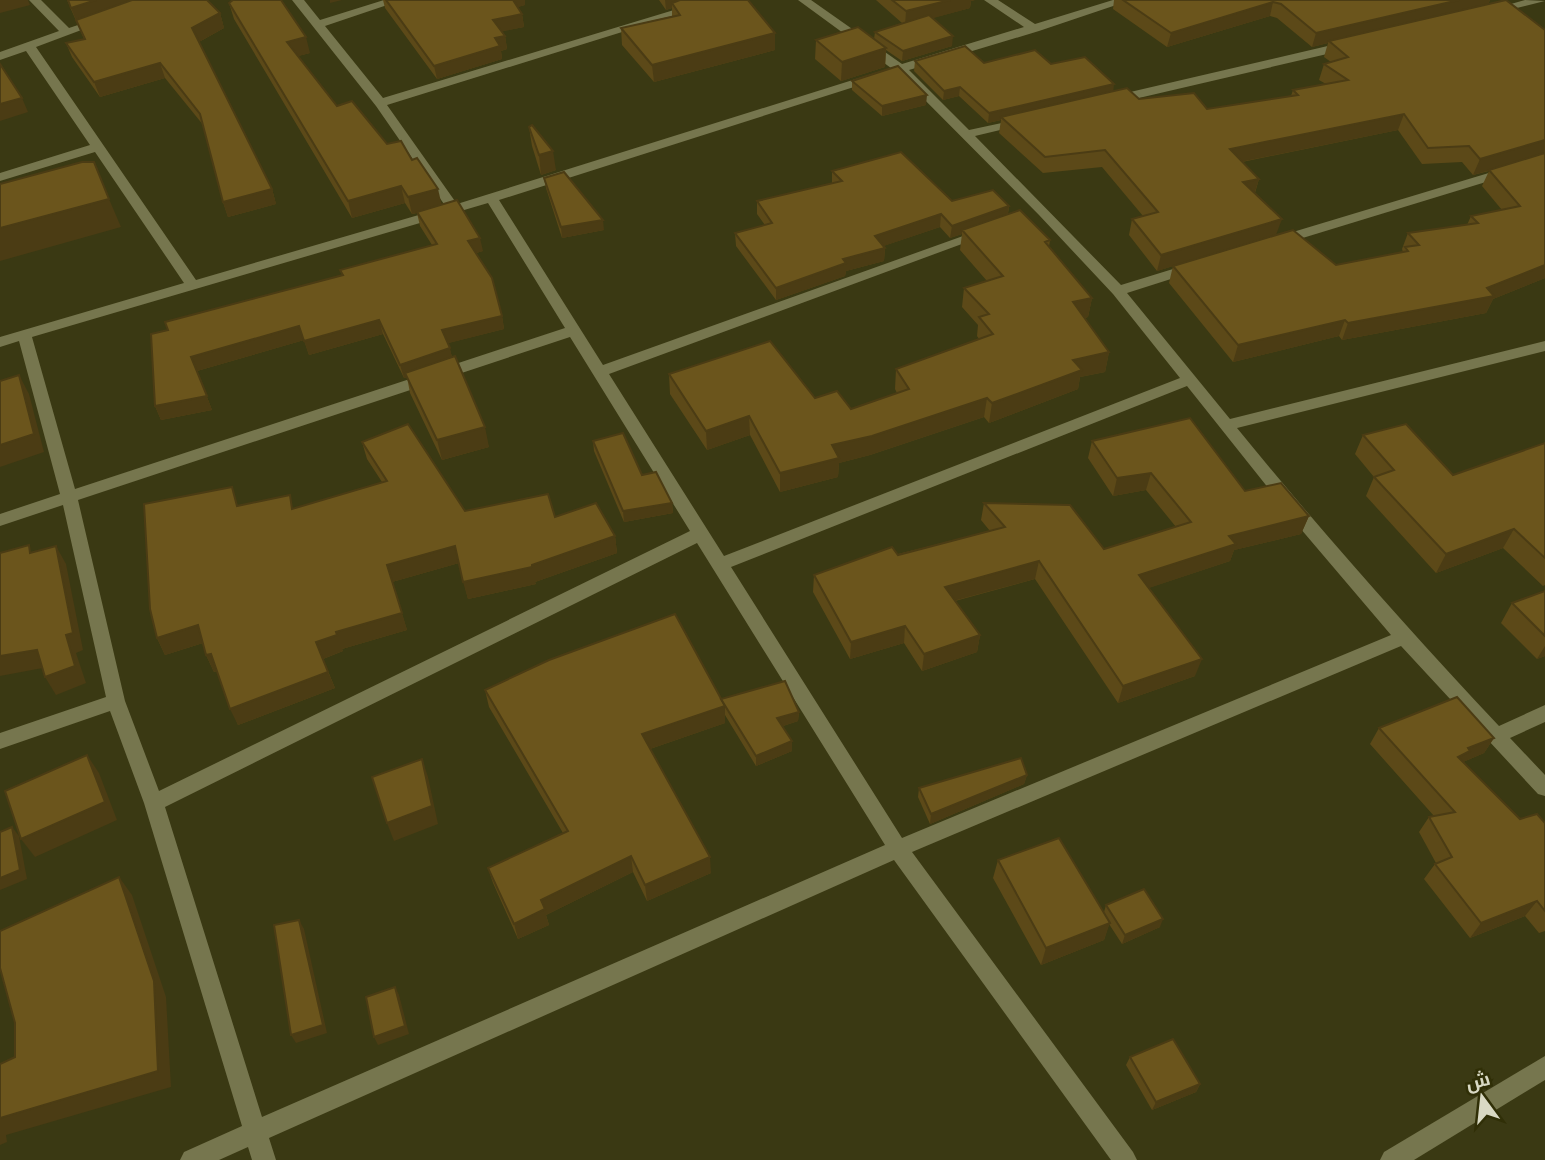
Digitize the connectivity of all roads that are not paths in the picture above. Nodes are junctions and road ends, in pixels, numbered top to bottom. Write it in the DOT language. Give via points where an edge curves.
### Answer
graph roads {
  1 [pos="34,0"];
  2 [pos="298,0"];
  3 [pos="396,0"];
  4 [pos="719,0"];
  5 [pos="804,0"];
  6 [pos="990,0"];
  7 [pos="1125,0"];
  8 [pos="1540,0"];
  9 [pos="115,16"];
  10 [pos="1473,16"];
  11 [pos="318,24"];
  12 [pos="1035,29"];
  13 [pos="66,32"];
  14 [pos="1367,40"];
  15 [pos="28,45"];
  16 [pos="0,56"];
  17 [pos="902,70"];
  18 [pos="380,103"];
  19 [pos="1100,103"];
  20 [pos="1033,118"];
  21 [pos="967,134"];
  22 [pos="97,147"];
  23 [pos="1545,160"];
  24 [pos="0,177"];
  25 [pos="491,198"];
  26 [pos="453,208"];
  27 [pos="992,230"];
  28 [pos="1261,247"];
  29 [pos="1209,263"];
  30 [pos="192,285"];
  31 [pos="1118,291"];
  32 [pos="572,331"];
  33 [pos="24,334"];
  34 [pos="0,342"];
  35 [pos="1545,346"];
  36 [pos="599,372"];
  37 [pos="1188,380"];
  38 [pos="1228,425"];
  39 [pos="69,496"];
  40 [pos="0,520"];
  41 [pos="700,534"];
  42 [pos="722,564"];
  43 [pos="1404,637"];
  44 [pos="116,701"];
  45 [pos="1545,713"];
  46 [pos="1496,736"];
  47 [pos="0,741"];
  48 [pos="1545,788"];
  49 [pos="154,803"];
  50 [pos="898,849"];
  51 [pos="1545,1067"];
  52 [pos="256,1133"];
  53 [pos="192,1160"];
  54 [pos="264,1160"];
  55 [pos="1125,1160"];
  56 [pos="1392,1160"];
  1 -- 13 [label="street"];
  2 -- 11 [label="street"];
  3 -- 11 [label="street"];
  4 -- 18 [label="street"];
  5 -- 17 [label="street"];
  6 -- 12 [label="street"];
  7 -- 12 [label="street"];
  8 -- 10 [label="street"];
  9 -- 13 [label="street"];
  11 -- 18 [label="street"];
  12 -- 17 [label="street"];
  13 -- 15 [label="street"];
  14 -- 19 [label="street"];
  15 -- 16 [label="street"];
  15 -- 22 [label="street"];
  17 -- 21 [label="street"];
  17 -- 25 [label="street"];
  18 -- 26 [label="street"];
  20 -- 21 [label="street"];
  21 -- 31 [label="street" via="1038,214"];
  22 -- 24 [label="street"];
  22 -- 30 [label="street"];
  23 -- 28 [label="street"];
  25 -- 26 [label="street"];
  25 -- 32 [label="street"];
  26 -- 30 [label="street"];
  27 -- 36 [label="street"];
  29 -- 31 [label="street"];
  30 -- 33 [label="street"];
  31 -- 37 [label="street"];
  32 -- 36 [label="street"];
  32 -- 39 [label="street"];
  33 -- 34 [label="street"];
  33 -- 39 [label="street"];
  35 -- 38 [label="street"];
  36 -- 41 [label="street"];
  37 -- 38 [label="street"];
  37 -- 42 [label="street"];
  38 -- 43 [label="street"];
  39 -- 40 [label="street"];
  39 -- 44 [label="street"];
  41 -- 42 [label="street"];
  41 -- 49 [label="street"];
  42 -- 50 [label="street"];
  43 -- 46 [label="street"];
  43 -- 50 [label="street"];
  44 -- 47 [label="street"];
  44 -- 49 [label="street"];
  45 -- 46 [label="street"];
  46 -- 48 [label="street"];
  49 -- 52 [label="street"];
  50 -- 52 [label="street"];
  50 -- 55 [label="street"];
  51 -- 56 [label="street"];
  52 -- 53 [label="street"];
  52 -- 54 [label="street"];
}
